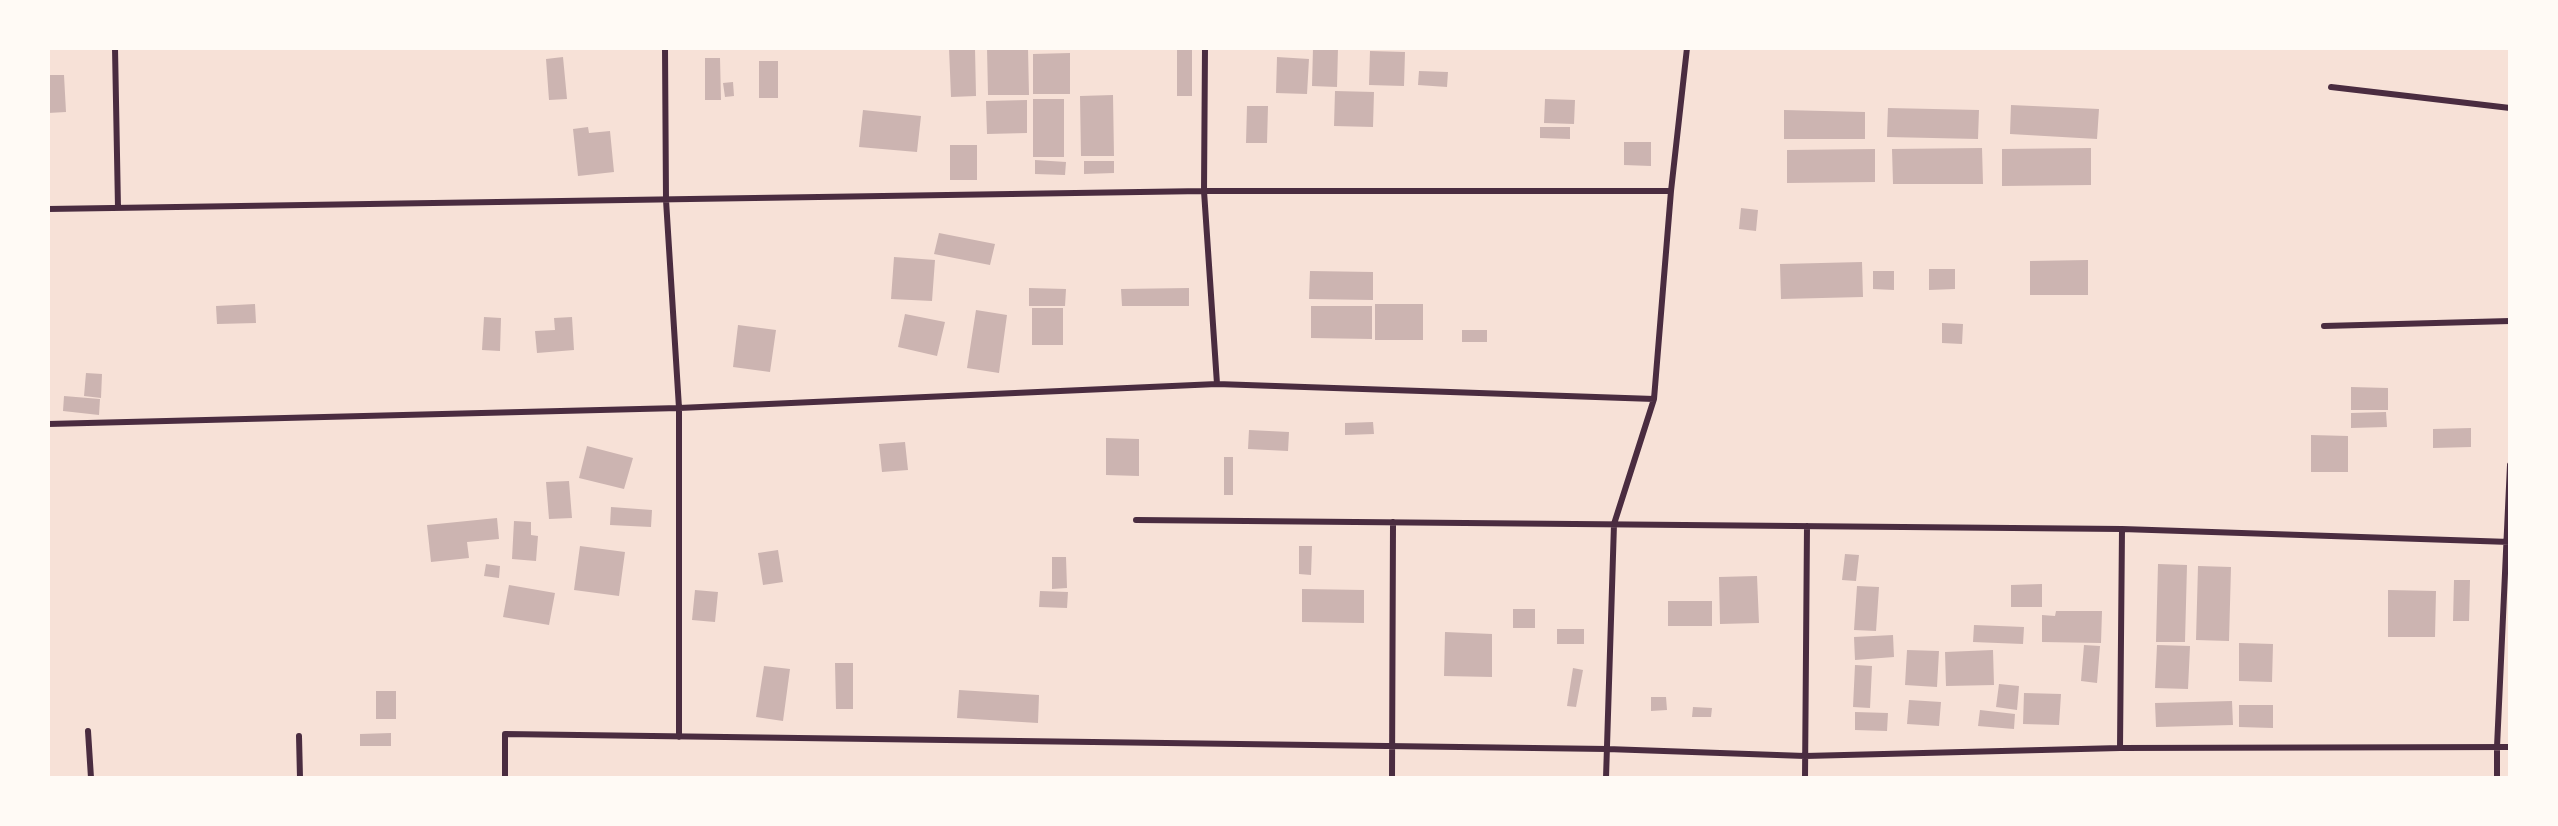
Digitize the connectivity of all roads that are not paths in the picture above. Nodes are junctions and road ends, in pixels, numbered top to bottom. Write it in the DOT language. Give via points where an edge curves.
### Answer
graph roads {
  1 [pos="115,48"];
  2 [pos="665,48"];
  3 [pos="1205,48"];
  4 [pos="1687,48"];
  5 [pos="2331,87"];
  6 [pos="2510,108"];
  7 [pos="1204,191"];
  8 [pos="1671,191"];
  9 [pos="666,200"];
  10 [pos="118,208"];
  11 [pos="48,209"];
  12 [pos="2510,321"];
  13 [pos="2324,326"];
  14 [pos="1217,384"];
  15 [pos="1654,399"];
  16 [pos="679,408"];
  17 [pos="48,424"];
  18 [pos="2510,465"];
  19 [pos="1136,520"];
  20 [pos="1393,522"];
  21 [pos="1614,524"];
  22 [pos="1807,526"];
  23 [pos="2122,529"];
  24 [pos="2508,542"];
  25 [pos="88,731"];
  26 [pos="299,736"];
  27 [pos="679,737"];
  28 [pos="1393,747"];
  29 [pos="2497,747"];
  30 [pos="2510,747"];
  31 [pos="2120,748"];
  32 [pos="1607,750"];
  33 [pos="1805,756"];
  34 [pos="91,778"];
  35 [pos="300,778"];
  36 [pos="505,778"];
  37 [pos="1392,778"];
  38 [pos="1606,778"];
  39 [pos="1805,778"];
  40 [pos="2497,778"];
  1 -- 10 [label="street"];
  2 -- 9 [label="street"];
  3 -- 7 [label="street"];
  4 -- 8 [label="street"];
  5 -- 6 [label="street"];
  7 -- 8 [label="street"];
  7 -- 9 [label="street"];
  7 -- 14 [label="street"];
  8 -- 15 [label="street"];
  9 -- 10 [label="street"];
  9 -- 16 [label="street"];
  10 -- 11 [label="street"];
  12 -- 13 [label="street"];
  14 -- 15 [label="street"];
  14 -- 16 [label="street"];
  15 -- 21 [label="street"];
  16 -- 17 [label="street"];
  16 -- 27 [label="street"];
  18 -- 24 [label="street"];
  19 -- 20 [label="street"];
  20 -- 21 [label="street"];
  20 -- 28 [label="street"];
  21 -- 22 [label="street"];
  21 -- 32 [label="street"];
  22 -- 23 [label="street"];
  22 -- 33 [label="street"];
  23 -- 24 [label="street"];
  23 -- 31 [label="street"];
  24 -- 29 [label="street"];
  25 -- 34 [label="street"];
  26 -- 35 [label="street"];
  27 -- 28 [label="street"];
  27 -- 36 [label="street" via="505,734"];
  28 -- 32 [label="street"];
  28 -- 37 [label="street"];
  29 -- 30 [label="street"];
  29 -- 31 [label="street"];
  29 -- 40 [label="street"];
  31 -- 33 [label="street"];
  32 -- 33 [label="street"];
  32 -- 38 [label="street"];
  33 -- 39 [label="street"];
}
